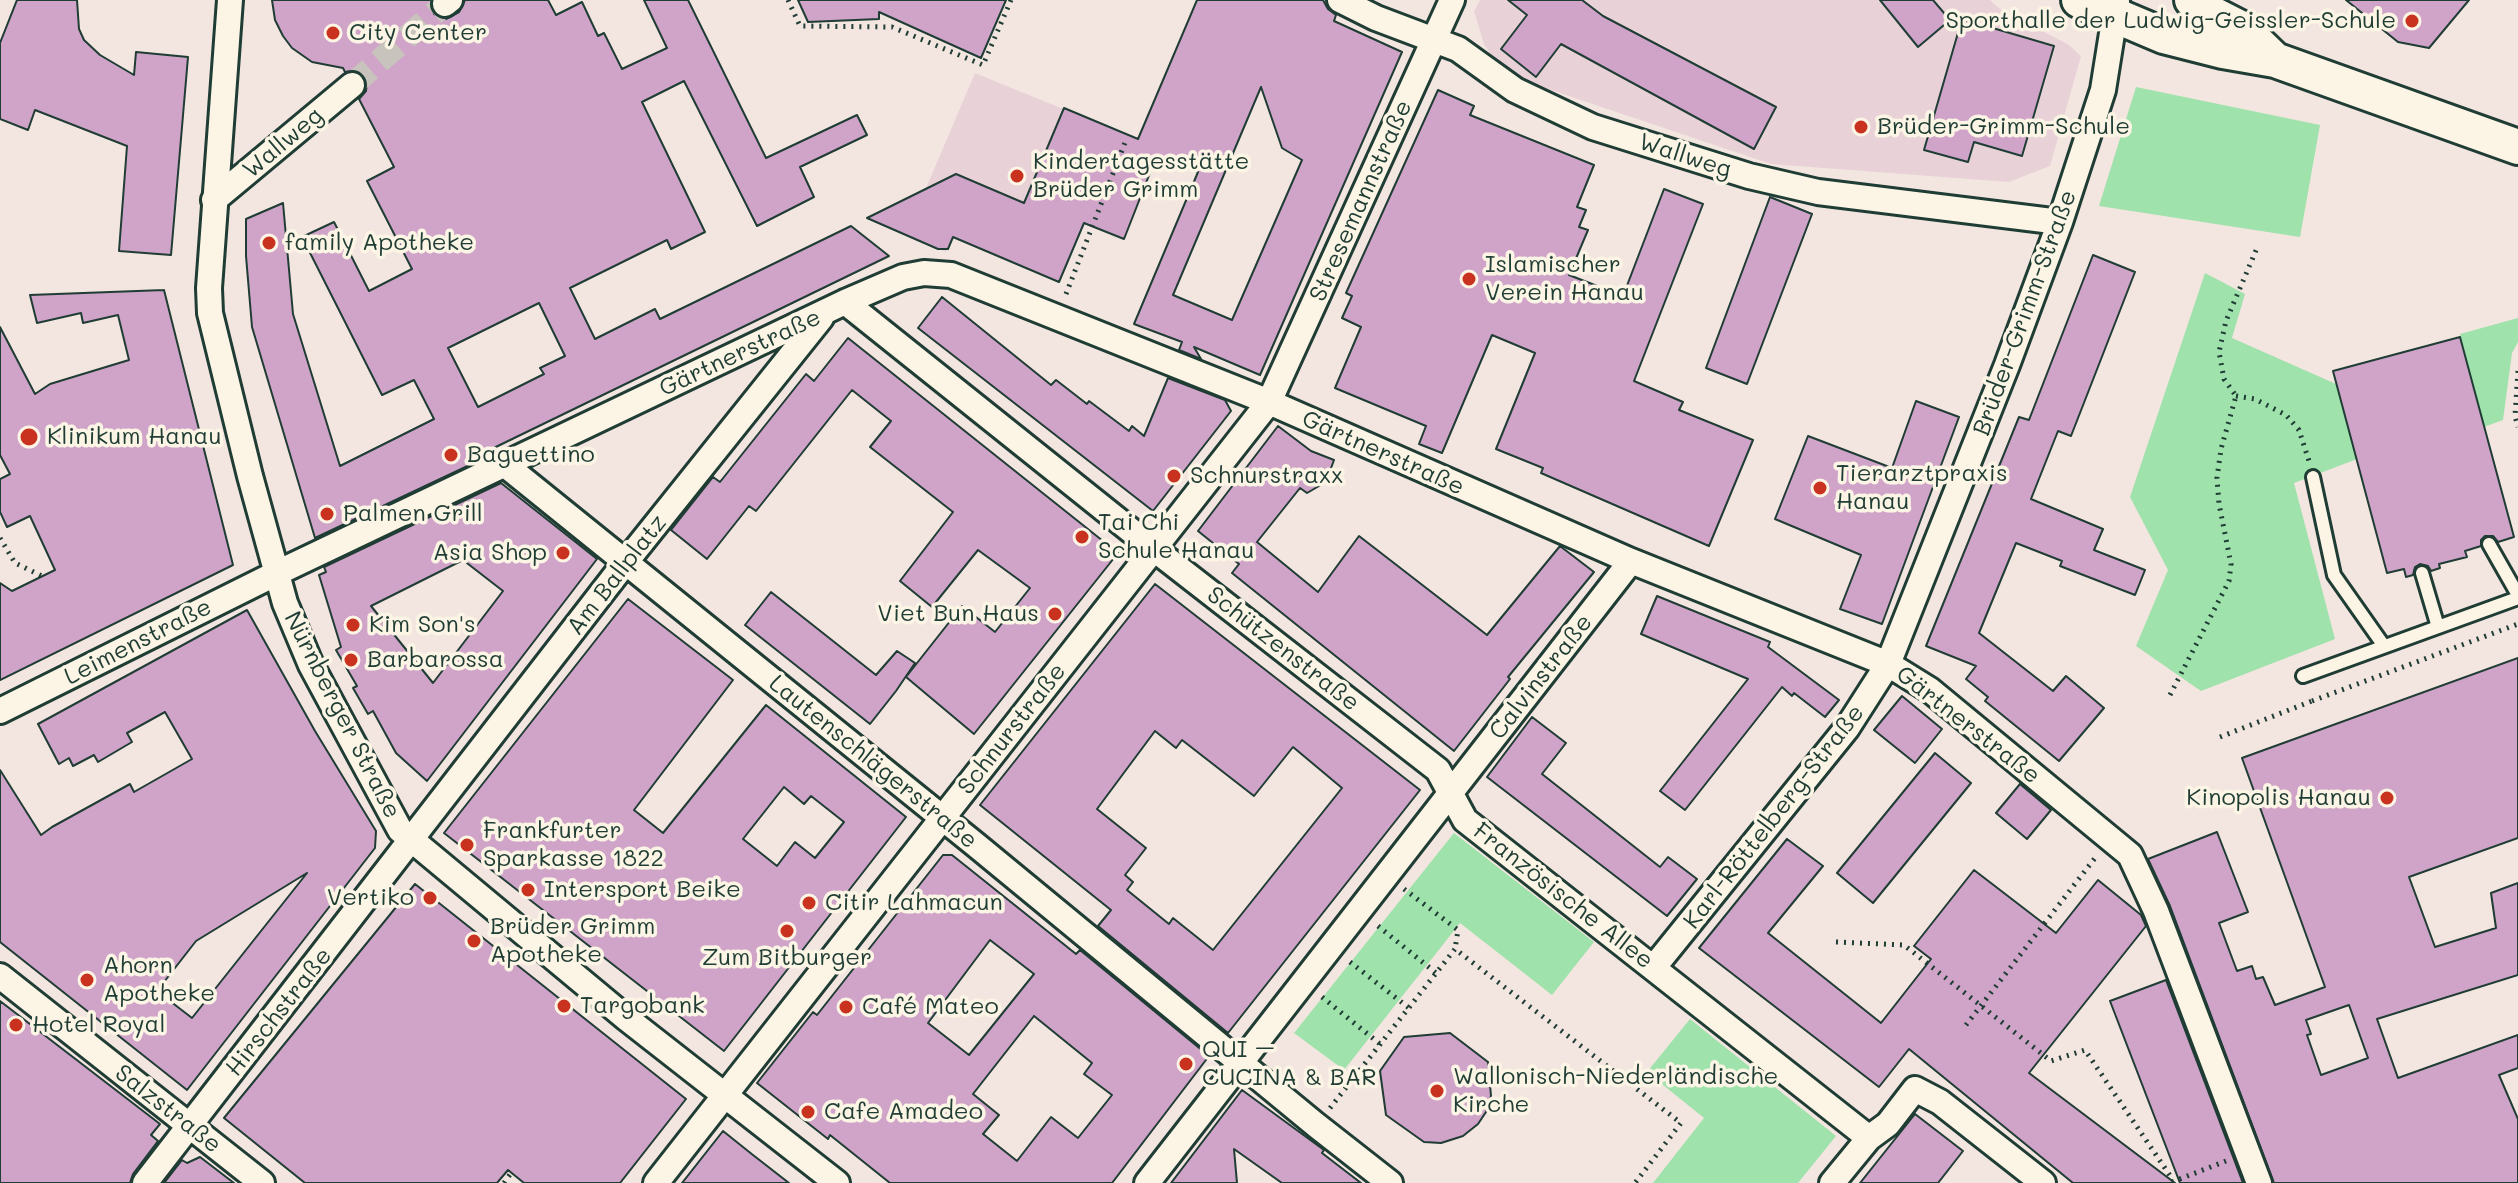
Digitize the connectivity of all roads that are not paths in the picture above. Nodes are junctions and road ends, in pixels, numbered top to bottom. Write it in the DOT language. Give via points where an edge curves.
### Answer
graph roads {
  1 [pos="230,0"];
  2 [pos="1340,0"];
  3 [pos="1452,0"];
  4 [pos="2079,0"];
  5 [pos="2192,0"];
  6 [pos="2116,8"];
  7 [pos="1434,40"];
  8 [pos="2275,60"];
  9 [pos="352,85"];
  10 [pos="2483,134"];
  11 [pos="2518,147"];
  12 [pos="2518,164"];
  13 [pos="214,200"];
  14 [pos="2060,222"];
  15 [pos="835,307"];
  16 [pos="1269,402"];
  17 [pos="504,464"];
  18 [pos="2313,477"];
  19 [pos="2489,544"];
  20 [pos="1154,549"];
  21 [pos="1631,561"];
  22 [pos="625,563"];
  23 [pos="277,573"];
  24 [pos="2422,573"];
  25 [pos="2518,596"];
  26 [pos="2438,627"];
  27 [pos="2384,646"];
  28 [pos="1888,664"];
  29 [pos="2303,676"];
  30 [pos="0,711"];
  31 [pos="1451,793"];
  32 [pos="942,818"];
  33 [pos="412,840"];
  34 [pos="1654,967"];
  35 [pos="0,976"];
  36 [pos="1241,1062"];
  37 [pos="725,1095"];
  38 [pos="190,1126"];
  39 [pos="1869,1138"];
  40 [pos="145,1183"];
  41 [pos="262,1183"];
  42 [pos="656,1183"];
  43 [pos="837,1183"];
  44 [pos="1147,1183"];
  45 [pos="1390,1183"];
  46 [pos="1832,1183"];
  47 [pos="2043,1183"];
  48 [pos="2259,1183"];
  1 -- 13 [label="street, Nürnberger Straße"];
  2 -- 7 [label="street, Wallweg"];
  3 -- 7 [label="street, Stresemannstraße"];
  4 -- 6 [label="main road"];
  5 -- 8 [label="main road" via="2244,30"];
  6 -- 8 [label="main road" via="2189,43"];
  6 -- 14 [label="street, Brüder-Grimm-Straße" via="2103,90"];
  7 -- 14 [label="street, Wallweg" via="1458,49 1515,90 1593,127 1749,176 1818,192"];
  7 -- 16 [label="street, Stresemannstraße"];
  8 -- 10 [label="main road"];
  9 -- 13 [label="street, Wallweg"];
  10 -- 11 [label="main road"];
  10 -- 12 [label="main road"];
  13 -- 23 [label="street, Nürnberger Straße" via="210,313"];
  14 -- 28 [label="street, Brüder-Grimm-Straße"];
  15 -- 16 [label="street, Gärtnerstraße" via="903,277 951,275"];
  15 -- 17 [label="street, Gärtnerstraße"];
  15 -- 20 [label="street, Schützenstraße"];
  15 -- 22 [label="street, Am Ballplatz"];
  16 -- 20 [label="street, Schnurstraße"];
  16 -- 21 [label="street, Gärtnerstraße"];
  17 -- 22 [label="street, Lautenschlägerstraße"];
  17 -- 23 [label="street, Gärtnerstraße"];
  18 -- 27 [label="lane" via="2334,575"];
  19 -- 25 [label="lane"];
  20 -- 31 [label="street, Schützenstraße" via="1438,770"];
  20 -- 32 [label="street, Schnurstraße"];
  21 -- 28 [label="street, Gärtnerstraße"];
  21 -- 31 [label="street, Calvinstraße"];
  22 -- 32 [label="street, Lautenschlägerstraße"];
  22 -- 33 [label="street, Am Ballplatz"];
  23 -- 30 [label="street, Leimenstraße"];
  23 -- 33 [label="street, Nürnberger Straße" via="311,665 386,807"];
  24 -- 26 [label="lane"];
  25 -- 26 [label="lane"];
  26 -- 27 [label="lane"];
  27 -- 29 [label="lane"];
  28 -- 34 [label="street, Karl-Röttelberg-Straße" via="1847,728"];
  28 -- 48 [label="street, Gärtnerstraße" via="1930,690 2130,855"];
  31 -- 34 [label="street, Französische Allee" via="1465,820"];
  31 -- 36 [label="street"];
  32 -- 36 [label="street, Lautenschlägerstraße"];
  32 -- 37 [label="street, Schnurstraße"];
  33 -- 37 [label="street, Nürnberger Straße"];
  33 -- 38 [label="street, Hirschstraße"];
  34 -- 39 [label="street, Französische Allee"];
  35 -- 38 [label="street, Salzstraße"];
  36 -- 44 [label="street"];
  36 -- 45 [label="street"];
  37 -- 42 [label="street, Schnurstraße"];
  37 -- 43 [label="street, Nürnberger Straße"];
  38 -- 40 [label="street, Hirschstraße"];
  38 -- 41 [label="street, Salzstraße"];
  39 -- 46 [label="street"];
  39 -- 47 [label="street" via="1888,1124 1915,1089 1940,1102"];
}
